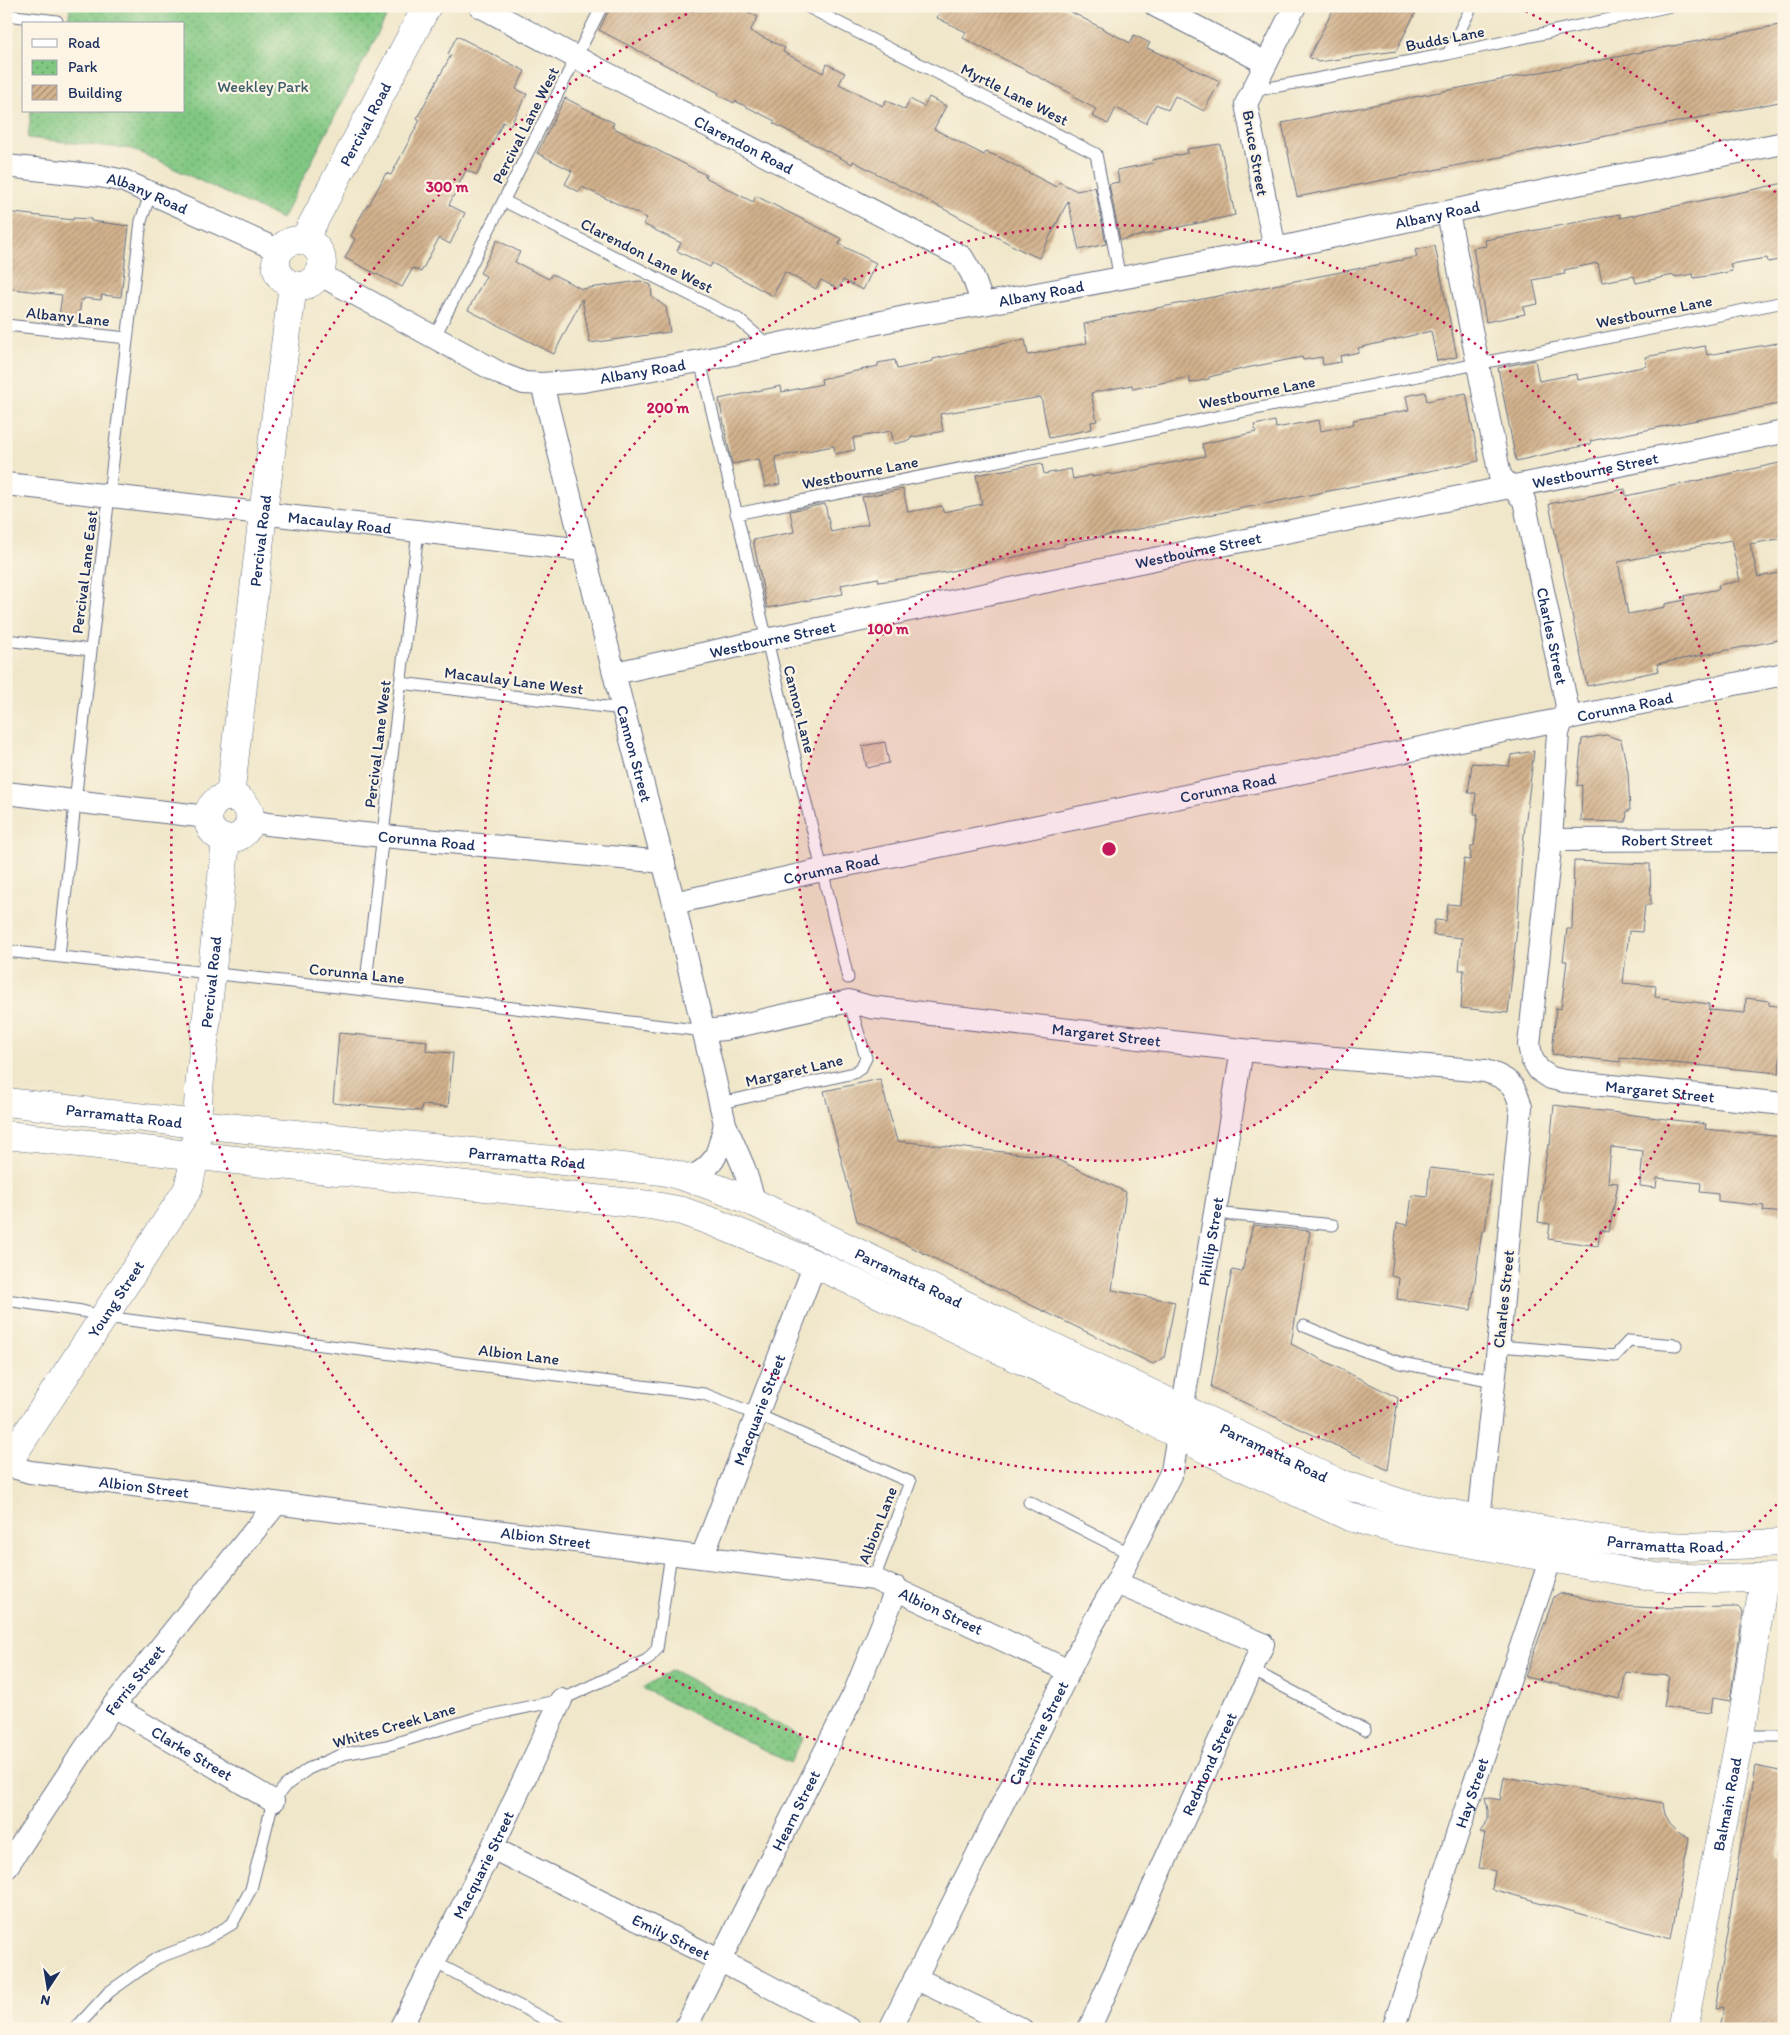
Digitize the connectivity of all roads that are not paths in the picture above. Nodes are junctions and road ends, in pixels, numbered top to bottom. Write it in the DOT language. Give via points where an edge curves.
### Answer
graph roads {
  1 [pos="427,6"];
  2 [pos="480,6"];
  3 [pos="602,6"];
  4 [pos="806,6"];
  5 [pos="1156,6"];
  6 [pos="1295,6"];
  7 [pos="1472,6"];
  8 [pos="1671,6"];
  9 [pos="6,15"];
  10 [pos="57,21"];
  11 [pos="1448,54"];
  12 [pos="577,58"];
  13 [pos="1266,62"];
  14 [pos="1253,91"];
  15 [pos="1784,143"];
  16 [pos="6,166"];
  17 [pos="152,192"];
  18 [pos="504,201"];
  19 [pos="1448,213"];
  20 [pos="292,246"];
  21 [pos="1275,249"];
  22 [pos="320,274"];
  23 [pos="1120,278"];
  24 [pos="293,285"];
  25 [pos="1784,302"];
  26 [pos="983,304"];
  27 [pos="6,325"];
  28 [pos="127,338"];
  29 [pos="434,338"];
  30 [pos="770,347"];
  31 [pos="700,361"];
  32 [pos="1478,364"];
  33 [pos="542,384"];
  34 [pos="1784,432"];
  35 [pos="6,484"];
  36 [pos="1513,488"];
  37 [pos="109,496"];
  38 [pos="263,513"];
  39 [pos="736,514"];
  40 [pos="418,531"];
  41 [pos="584,550"];
  42 [pos="6,640"];
  43 [pos="766,640"];
  44 [pos="91,650"];
  45 [pos="615,673"];
  46 [pos="1784,674"];
  47 [pos="400,683"];
  48 [pos="623,708"];
  49 [pos="1563,720"];
  50 [pos="6,793"];
  51 [pos="230,797"];
  52 [pos="74,801"];
  53 [pos="207,817"];
  54 [pos="250,820"];
  55 [pos="382,836"];
  56 [pos="226,840"];
  57 [pos="1551,840"];
  58 [pos="1784,840"];
  59 [pos="664,862"];
  60 [pos="822,870"];
  61 [pos="674,903"];
  62 [pos="6,951"];
  63 [pos="59,957"];
  64 [pos="212,974"];
  65 [pos="848,978"];
  66 [pos="365,990"];
  67 [pos="849,1001"];
  68 [pos="704,1031"];
  69 [pos="1242,1050"];
  70 [pos="1539,1070"];
  71 [pos="1510,1082"];
  72 [pos="6,1102"];
  73 [pos="1784,1104"];
  74 [pos="723,1113"];
  75 [pos="197,1124"];
  76 [pos="6,1135"];
  77 [pos="195,1156"];
  78 [pos="690,1178"];
  79 [pos="755,1203"];
  80 [pos="1215,1213"];
  81 [pos="1333,1226"];
  82 [pos="815,1264"];
  83 [pos="6,1300"];
  84 [pos="105,1317"];
  85 [pos="1304,1326"];
  86 [pos="1676,1345"];
  87 [pos="1498,1346"];
  88 [pos="1494,1381"];
  89 [pos="1183,1408"];
  90 [pos="758,1415"];
  91 [pos="1178,1434"];
  92 [pos="6,1465"];
  93 [pos="1028,1502"];
  94 [pos="276,1504"];
  95 [pos="1478,1519"];
  96 [pos="1784,1543"];
  97 [pos="671,1554"];
  98 [pos="1131,1554"];
  99 [pos="702,1557"];
  100 [pos="1551,1558"];
  101 [pos="1774,1578"];
  102 [pos="874,1579"];
  103 [pos="1116,1583"];
  104 [pos="897,1588"];
  105 [pos="1252,1670"];
  106 [pos="1069,1671"];
  107 [pos="561,1700"];
  108 [pos="112,1706"];
  109 [pos="1365,1730"];
  110 [pos="1740,1736"];
  111 [pos="1784,1736"];
  112 [pos="273,1800"];
  113 [pos="492,1848"];
  114 [pos="6,1868"];
  115 [pos="719,1960"];
  116 [pos="434,1962"];
  117 [pos="915,1978"];
  118 [pos="543,2024"];
  119 [pos="75,2029"];
  120 [pos="400,2029"];
  121 [pos="564,2029"];
  122 [pos="685,2029"];
  123 [pos="850,2029"];
  124 [pos="890,2029"];
  125 [pos="1021,2029"];
  126 [pos="1089,2029"];
  127 [pos="1393,2029"];
  128 [pos="1683,2029"];
  1 -- 20 [label="main road, Percival Road"];
  2 -- 12 [label="street, Clarendon Road"];
  3 -- 12 [label="lane, Percival Lane West"];
  4 -- 23 [label="lane, Myrtle Lane West" via="1096,154"];
  5 -- 13 [label="street"];
  6 -- 13 [label="street, Bruce Street"];
  7 -- 11 [label="lane"];
  8 -- 11 [label="lane, Budds Lane"];
  9 -- 10 [label="lane"];
  11 -- 14 [label="lane, Budds Lane"];
  12 -- 18 [label="lane, Percival Lane West"];
  12 -- 26 [label="street, Clarendon Road" via="962,257"];
  13 -- 14 [label="street, Bruce Street"];
  14 -- 21 [label="street, Bruce Street" via="1246,104"];
  15 -- 19 [label="street, Albany Road"];
  16 -- 17 [label="street, Albany Road" via="100,176"];
  17 -- 20 [label="street, Albany Road"];
  17 -- 28 [label="lane, Percival Lane East" via="141,221"];
  18 -- 29 [label="lane, Percival Lane West"];
  18 -- 30 [label="lane, Clarendon Lane West" via="738,319"];
  19 -- 21 [label="street, Albany Road"];
  19 -- 32 [label="street, Charles Street"];
  20 -- 22 [label="main road" via="312,244 320,252"];
  20 -- 24 [label="main road" via="276,262 282,278"];
  21 -- 23 [label="street, Albany Road"];
  22 -- 24 [label="main road" via="307,285"];
  22 -- 29 [label="street, Albany Road"];
  23 -- 26 [label="street, Albany Road"];
  24 -- 38 [label="main road, Percival Road"];
  25 -- 32 [label="lane, Westbourne Lane"];
  26 -- 30 [label="street, Albany Road" via="910,316"];
  27 -- 28 [label="lane, Albany Lane"];
  28 -- 37 [label="lane, Percival Lane East"];
  29 -- 33 [label="street, Albany Road" via="502,374 524,383"];
  30 -- 31 [label="street, Albany Road"];
  31 -- 33 [label="street, Albany Road" via="583,381"];
  31 -- 39 [label="lane, Cannon Lane"];
  32 -- 36 [label="street, Charles Street" via="1500,476"];
  32 -- 39 [label="lane, Westbourne Lane"];
  33 -- 41 [label="street, Cannon Street"];
  34 -- 36 [label="street, Westbourne Street"];
  35 -- 37 [label="street, Macaulay Road"];
  36 -- 43 [label="street, Westbourne Street"];
  36 -- 49 [label="street, Charles Street" via="1524,500 1567,706"];
  37 -- 38 [label="street, Macaulay Road"];
  37 -- 44 [label="lane, Percival Lane East"];
  38 -- 40 [label="street, Macaulay Road"];
  38 -- 51 [label="main road, Percival Road"];
  39 -- 43 [label="lane, Cannon Lane"];
  40 -- 41 [label="street, Macaulay Road"];
  40 -- 47 [label="lane, Percival Lane West"];
  41 -- 45 [label="street, Cannon Street"];
  42 -- 44 [label="lane"];
  43 -- 45 [label="street, Westbourne Street"];
  43 -- 60 [label="lane, Cannon Lane"];
  44 -- 52 [label="lane, Percival Lane East"];
  45 -- 48 [label="street, Cannon Street"];
  46 -- 49 [label="street, Corunna Road"];
  47 -- 48 [label="lane, Macaulay Lane West"];
  47 -- 55 [label="lane, Percival Lane West"];
  48 -- 59 [label="street, Cannon Street"];
  49 -- 57 [label="street, Charles Street" via="1558,733"];
  49 -- 60 [label="street, Corunna Road"];
  50 -- 52 [label="street"];
  51 -- 53 [label="main road" via="216,801"];
  51 -- 54 [label="main road" via="244,804"];
  52 -- 53 [label="street"];
  52 -- 63 [label="lane, Percival Lane East"];
  53 -- 56 [label="main road" via="211,831"];
  54 -- 55 [label="street, Corunna Road"];
  54 -- 56 [label="main road" via="242,835"];
  55 -- 59 [label="street, Corunna Road"];
  55 -- 66 [label="lane, Percival Lane West"];
  56 -- 64 [label="main road, Percival Road"];
  57 -- 58 [label="street, Robert Street"];
  57 -- 70 [label="street, Charles Street" via="1529,1045"];
  59 -- 61 [label="street, Cannon Street"];
  60 -- 61 [label="street, Corunna Road"];
  60 -- 65 [label="lane, Cannon Lane"];
  61 -- 68 [label="street, Cannon Street"];
  62 -- 63 [label="lane, Corunna Lane"];
  63 -- 64 [label="lane, Corunna Lane"];
  64 -- 66 [label="lane, Corunna Lane"];
  64 -- 75 [label="main road, Percival Road"];
  66 -- 68 [label="lane, Corunna Lane"];
  67 -- 68 [label="street, Margaret Street"];
  67 -- 69 [label="street, Margaret Street" via="870,1007"];
  67 -- 74 [label="lane, Margaret Lane" via="866,1058 861,1068 854,1073"];
  68 -- 74 [label="street, Cannon Street"];
  69 -- 71 [label="street, Margaret Street" via="1485,1072"];
  69 -- 80 [label="street, Phillip Street"];
  70 -- 73 [label="street, Margaret Street" via="1564,1081"];
  71 -- 87 [label="street, Charles Street" via="1521,1107"];
  72 -- 75 [label="main road, Parramatta Road"];
  74 -- 78 [label="street" via="715,1160 706,1170"];
  74 -- 79 [label="street, Cannon Street"];
  75 -- 77 [label="main road, Young Street"];
  75 -- 78 [label="main road, Parramatta Road" via="662,1171"];
  76 -- 77 [label="main road, Parramatta Road"];
  77 -- 82 [label="main road, Parramatta Road" via="650,1205 682,1211 713,1222"];
  77 -- 84 [label="main road, Young Street" via="188,1190"];
  78 -- 79 [label="main road, Parramatta Road"];
  79 -- 89 [label="main road, Parramatta Road"];
  80 -- 81 [label="lane"];
  80 -- 89 [label="street, Phillip Street"];
  82 -- 90 [label="street, Macquarie Street"];
  82 -- 91 [label="main road, Parramatta Road"];
  83 -- 84 [label="lane, Albion Lane"];
  84 -- 90 [label="lane, Albion Lane" via="704,1394"];
  84 -- 92 [label="main road, Young Street"];
  85 -- 88 [label="lane" via="1401,1362"];
  86 -- 87 [label="lane" via="1628,1341 1615,1356"];
  87 -- 88 [label="street, Charles Street"];
  88 -- 95 [label="street, Charles Street"];
  89 -- 91 [label="street, Phillip Street"];
  89 -- 95 [label="main road, Parramatta Road" via="1339,1483 1404,1504"];
  90 -- 99 [label="street, Macquarie Street"];
  90 -- 102 [label="lane, Albion Lane" via="910,1482"];
  91 -- 98 [label="street, Catherine Street" via="1172,1471"];
  91 -- 100 [label="main road, Parramatta Road" via="1350,1517 1401,1531"];
  92 -- 94 [label="street, Albion Street" via="30,1472"];
  93 -- 98 [label="lane"];
  94 -- 97 [label="street, Albion Street"];
  94 -- 108 [label="street, Ferris Street"];
  95 -- 96 [label="main road, Parramatta Road" via="1649,1545 1686,1547"];
  97 -- 99 [label="street, Albion Street"];
  97 -- 107 [label="lane, Whites Creek Lane" via="657,1650 647,1660"];
  98 -- 103 [label="street, Catherine Street"];
  99 -- 102 [label="street, Albion Street"];
  100 -- 101 [label="main road, Parramatta Road" via="1656,1577"];
  100 -- 127 [label="street, Hay Street"];
  101 -- 110 [label="main road, Balmain Road"];
  102 -- 104 [label="street, Albion Street"];
  103 -- 105 [label="street, Redmond Street" via="1263,1644"];
  103 -- 106 [label="street, Catherine Street"];
  104 -- 106 [label="street, Albion Street"];
  104 -- 115 [label="street, Hearn Street" via="854,1694"];
  105 -- 109 [label="lane"];
  105 -- 126 [label="street, Redmond Street"];
  106 -- 117 [label="street, Catherine Street"];
  107 -- 112 [label="lane, Whites Creek Lane" via="476,1718 387,1746 343,1754 308,1769 285,1786"];
  107 -- 113 [label="street, Macquarie Street"];
  108 -- 112 [label="street, Clarke Street"];
  108 -- 114 [label="street, Ferris Street"];
  110 -- 111 [label="lane"];
  110 -- 128 [label="main road, Balmain Road"];
  112 -- 119 [label="lane" via="251,1889 232,1924 203,1941 157,1958 109,1992"];
  113 -- 115 [label="street, Emily Street"];
  113 -- 116 [label="street, Macquarie Street"];
  115 -- 122 [label="street, Hearn Street"];
  115 -- 123 [label="street, Emily Street"];
  116 -- 118 [label="lane"];
  116 -- 120 [label="street, Macquarie Street"];
  117 -- 124 [label="street, Catherine Street"];
  117 -- 125 [label="street"];
  118 -- 121 [label="lane"];
}
